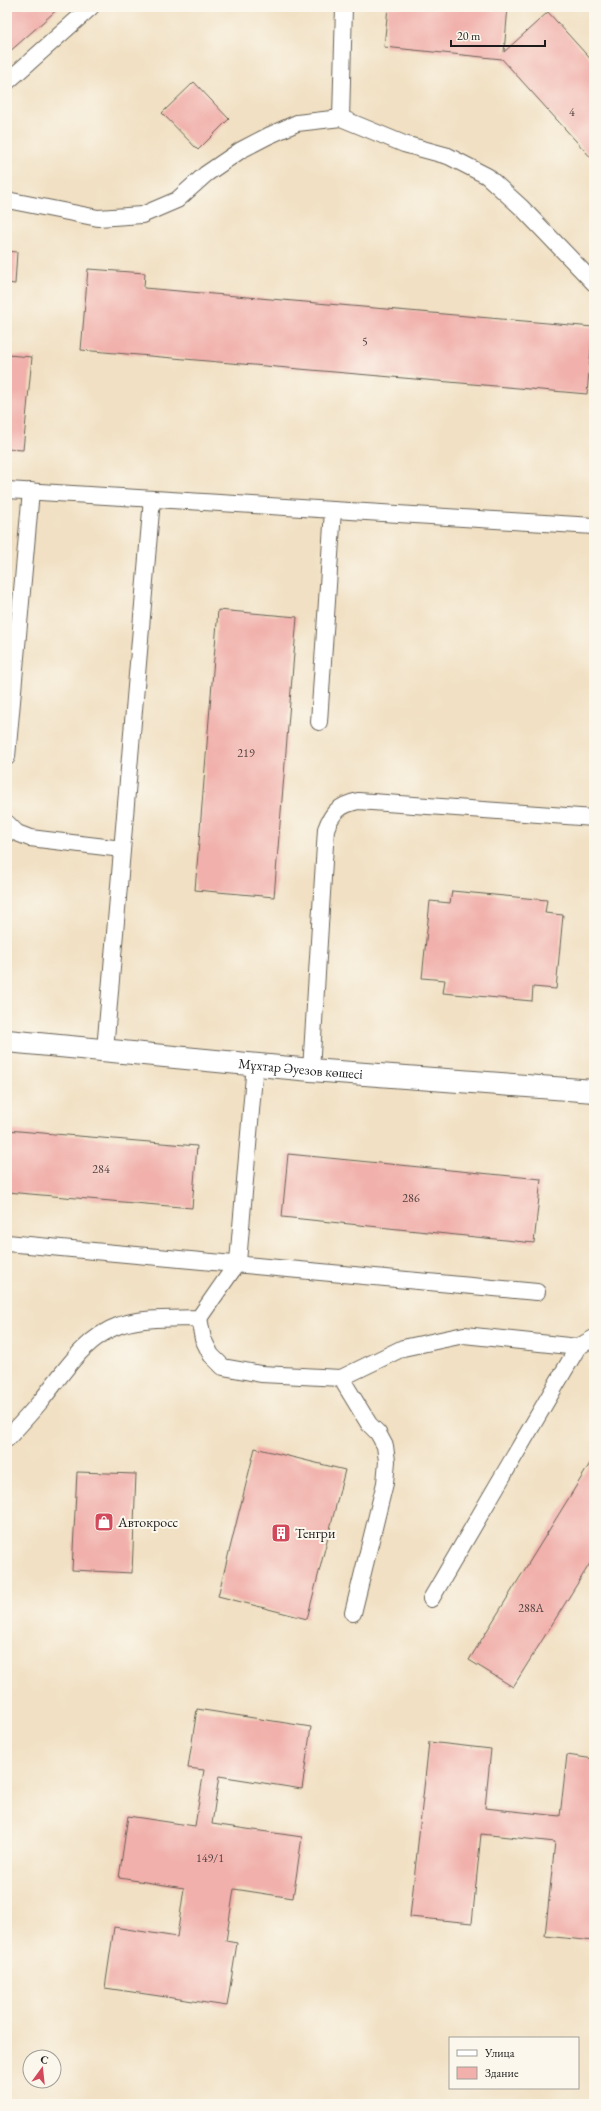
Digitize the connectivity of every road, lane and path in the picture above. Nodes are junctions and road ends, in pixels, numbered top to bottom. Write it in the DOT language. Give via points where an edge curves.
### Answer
graph roads {
  1 [pos="91,7"];
  2 [pos="344,7"];
  3 [pos="7,82"];
  4 [pos="341,118"];
  5 [pos="7,200"];
  6 [pos="594,283"];
  7 [pos="7,490"];
  8 [pos="31,491"];
  9 [pos="152,499"];
  10 [pos="333,510"];
  11 [pos="594,526"];
  12 [pos="319,722"];
  13 [pos="7,757"];
  14 [pos="594,818"];
  15 [pos="7,823"];
  16 [pos="122,849"];
  17 [pos="7,1041"];
  18 [pos="105,1050"];
  19 [pos="255,1064"];
  20 [pos="311,1070"];
  21 [pos="594,1090"];
  22 [pos="7,1242"];
  23 [pos="238,1262"];
  24 [pos="537,1292"];
  25 [pos="199,1318"];
  26 [pos="594,1338"];
  27 [pos="578,1347"];
  28 [pos="341,1378"];
  29 [pos="7,1439"];
  30 [pos="431,1599"];
  31 [pos="353,1613"];
  1 -- 3 [label="lane"];
  2 -- 4 [label="lane"];
  4 -- 5 [label="lane" via="297,123 268,136 241,150 206,174 176,200 142,215 98,218"];
  4 -- 6 [label="lane" via="404,144 448,156 486,176 522,208"];
  7 -- 8 [label="lane"];
  8 -- 9 [label="lane"];
  8 -- 13 [label="lane"];
  9 -- 10 [label="lane"];
  9 -- 16 [label="lane"];
  10 -- 11 [label="lane"];
  10 -- 12 [label="lane"];
  14 -- 20 [label="lane" via="358,801 338,808 326,829"];
  15 -- 16 [label="lane" via="17,833 30,838"];
  16 -- 18 [label="lane"];
  17 -- 18 [label="street, Мұхтар Әуезов көшесі"];
  18 -- 19 [label="street, Мұхтар Әуезов көшесі"];
  19 -- 20 [label="street, Мұхтар Әуезов көшесі"];
  19 -- 23 [label="lane"];
  20 -- 21 [label="street, Мұхтар Әуезов көшесі"];
  22 -- 23 [label="lane"];
  23 -- 24 [label="lane"];
  23 -- 25 [label="lane"];
  25 -- 28 [label="lane" via="203,1339 211,1355 223,1367 261,1374"];
  25 -- 29 [label="lane" via="142,1321 120,1325 101,1334 75,1358"];
  26 -- 27 [label="lane"];
  27 -- 28 [label="lane" via="464,1335 402,1348"];
  27 -- 30 [label="lane"];
  28 -- 31 [label="lane" via="378,1433 387,1461 385,1483"];
}
